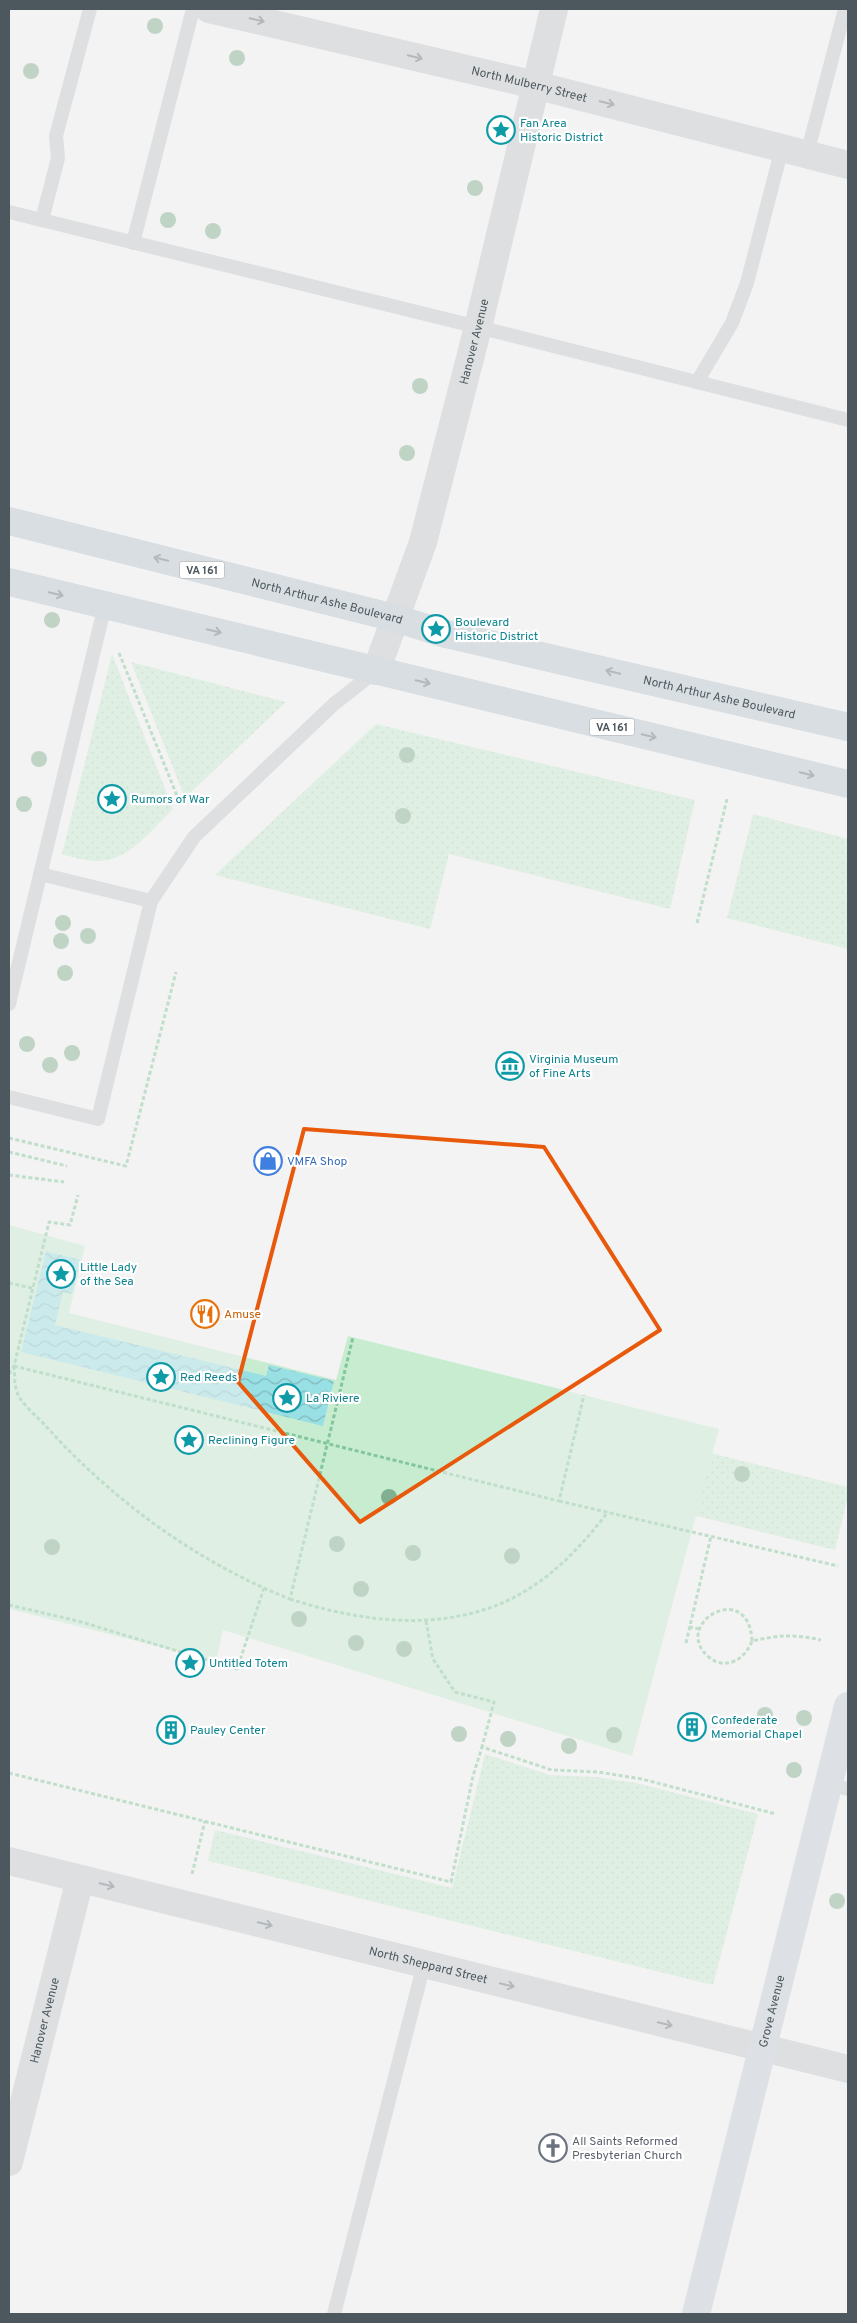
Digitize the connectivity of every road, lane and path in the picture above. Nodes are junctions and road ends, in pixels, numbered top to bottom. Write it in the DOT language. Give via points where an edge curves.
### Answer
graph roads {
  1 [pos="90,9"];
  2 [pos="193,9"];
  3 [pos="209,9"];
  4 [pos="554,9"];
  5 [pos="845,9"];
  6 [pos="535,85"];
  7 [pos="795,151"];
  8 [pos="848,165"];
  9 [pos="9,212"];
  10 [pos="42,220"];
  11 [pos="134,243"];
  12 [pos="478,327"];
  13 [pos="697,382"];
  14 [pos="848,420"];
  15 [pos="9,521"];
  16 [pos="9,582"];
  17 [pos="105,605"];
  18 [pos="395,618"];
  19 [pos="118,651"];
  20 [pos="376,671"];
  21 [pos="848,726"];
  22 [pos="848,784"];
  23 [pos="727,799"];
  24 [pos="180,803"];
  25 [pos="40,874"];
  26 [pos="151,901"];
  27 [pos="697,923"];
  28 [pos="10,995"];
  29 [pos="9,1097"];
  30 [pos="9,1152"];
  31 [pos="67,1166"];
  32 [pos="9,1175"];
  33 [pos="64,1182"];
  34 [pos="78,1194"];
  35 [pos="9,1282"];
  36 [pos="32,1288"];
  37 [pos="352,1337"];
  38 [pos="14,1366"];
  39 [pos="9,1374"];
  40 [pos="584,1395"];
  41 [pos="327,1443"];
  42 [pos="559,1501"];
  43 [pos="608,1512"];
  44 [pos="711,1536"];
  45 [pos="838,1566"];
  46 [pos="264,1588"];
  47 [pos="290,1599"];
  48 [pos="9,1605"];
  49 [pos="426,1621"];
  50 [pos="690,1627"];
  51 [pos="700,1630"];
  52 [pos="752,1640"];
  53 [pos="820,1640"];
  54 [pos="686,1643"];
  55 [pos="848,1706"];
  56 [pos="482,1747"];
  57 [pos="9,1773"];
  58 [pos="838,1786"];
  59 [pos="776,1814"];
  60 [pos="206,1821"];
  61 [pos="9,1861"];
  62 [pos="192,1875"];
  63 [pos="80,1879"];
  64 [pos="424,1964"];
  65 [pos="763,2048"];
  66 [pos="848,2069"];
  67 [pos="9,2162"];
  68 [pos="334,2314"];
  69 [pos="696,2314"];
  1 -- 10 [label="lane" via="56,136 58,158"];
  2 -- 11 [label="lane"];
  3 -- 6 [label="street, North Mulberry Street, one-way"];
  4 -- 6 [label="street, Hanover Avenue"];
  5 -- 7 [label="lane"];
  6 -- 7 [label="street, North Mulberry Street, one-way"];
  6 -- 12 [label="street, Hanover Avenue"];
  7 -- 8 [label="street, North Mulberry Street"];
  7 -- 13 [label="lane" via="732,323"];
  9 -- 10 [label="lane"];
  10 -- 11 [label="lane"];
  11 -- 12 [label="lane"];
  12 -- 13 [label="lane"];
  12 -- 18 [label="street, Hanover Avenue" via="424,542"];
  13 -- 14 [label="lane"];
  18 -- 15 [label="main road, North Arthur Ashe Boulevard / VA 161, one-way"];
  16 -- 17 [label="main road, VA 161, one-way"];
  17 -- 20 [label="main road, VA 161, one-way"];
  17 -- 25 [label="lane"];
  18 -- 20 [label="street, Hanover Avenue"];
  21 -- 18 [label="main road, North Arthur Ashe Boulevard / VA 161, one-way" via="442,633"];
  19 -- 24 [label="path"];
  20 -- 22 [label="main road, VA 161, one-way"];
  20 -- 26 [label="lane" via="334,704 194,837"];
  23 -- 27 [label="path"];
  25 -- 26 [label="lane"];
  25 -- 28 [label="lane"];
  26 -- 29 [label="lane" via="98,1119"];
  30 -- 31 [label="path"];
  32 -- 33 [label="path"];
  34 -- 36 [label="path" via="70,1225 49,1222"];
  35 -- 36 [label="path"];
  36 -- 38 [label="path"];
  37 -- 41 [label="path"];
  38 -- 39 [label="path"];
  38 -- 41 [label="path"];
  38 -- 46 [label="path" via="17,1394 86,1469 182,1543"];
  40 -- 42 [label="path"];
  41 -- 42 [label="path"];
  41 -- 47 [label="path"];
  42 -- 43 [label="path"];
  43 -- 44 [label="path"];
  43 -- 49 [label="path" via="590,1536 535,1585 507,1601 478,1611 450,1619"];
  44 -- 45 [label="path"];
  44 -- 50 [label="path"];
  46 -- 47 [label="path"];
  46 -- 48 [label="path" via="237,1669 78,1621"];
  47 -- 49 [label="path" via="342,1614"];
  49 -- 56 [label="path" via="433,1659 455,1692 494,1702"];
  50 -- 51 [label="path"];
  50 -- 54 [label="path"];
  51 -- 52 [label="path" via="709,1614 735,1611 749,1623"];
  51 -- 52 [label="path" via="701,1647 712,1660 720,1662 737,1661 749,1649"];
  52 -- 53 [label="path" via="781,1635"];
  55 -- 58 [label="main road, Grove Avenue"];
  56 -- 59 [label="path" via="552,1770 598,1772 642,1779"];
  56 -- 60 [label="path" via="451,1882"];
  57 -- 60 [label="path"];
  58 -- 65 [label="main road, Grove Avenue"];
  60 -- 62 [label="path"];
  61 -- 63 [label="street, North Sheppard Street"];
  63 -- 64 [label="street, North Sheppard Street, one-way"];
  63 -- 67 [label="street, Hanover Avenue"];
  64 -- 65 [label="street, North Sheppard Street, one-way"];
  64 -- 68 [label="lane"];
  65 -- 66 [label="street, North Sheppard Street"];
  65 -- 69 [label="main road, Grove Avenue"];
}
